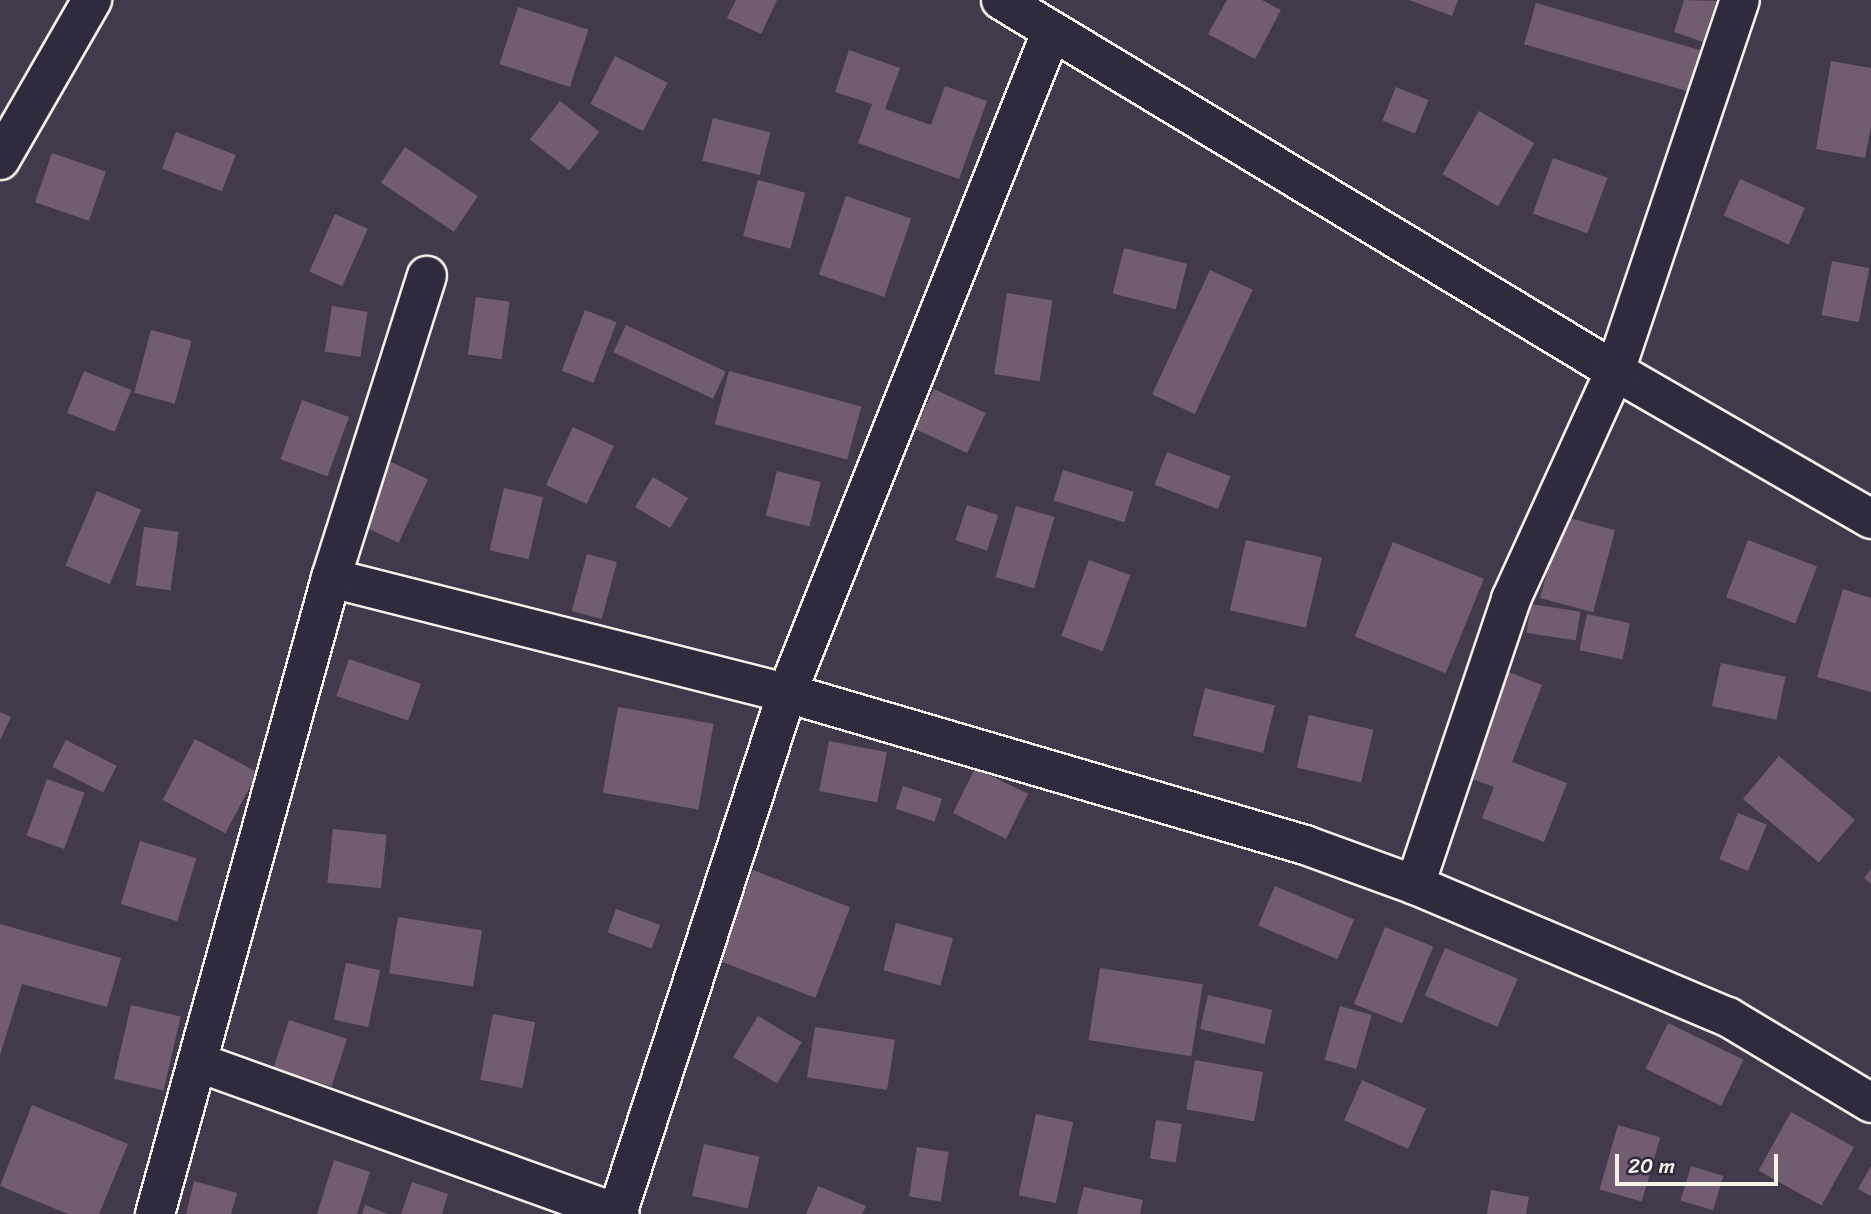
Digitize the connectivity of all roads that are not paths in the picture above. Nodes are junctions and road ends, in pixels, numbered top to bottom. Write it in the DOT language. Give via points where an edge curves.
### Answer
graph roads {
  1 [pos="92,0"];
  2 [pos="1002,0"];
  3 [pos="1740,0"];
  4 [pos="1051,33"];
  5 [pos="0,160"];
  6 [pos="427,276"];
  7 [pos="1615,371"];
  8 [pos="1871,519"];
  9 [pos="331,578"];
  10 [pos="787,694"];
  11 [pos="1415,885"];
  12 [pos="200,1063"];
  13 [pos="1871,1103"];
  14 [pos="155,1214"];
  15 [pos="618,1214"];
  1 -- 5 [label="street"];
  2 -- 4 [label="street"];
  3 -- 7 [label="street"];
  4 -- 7 [label="street" via="1352,209"];
  4 -- 10 [label="street"];
  6 -- 9 [label="street"];
  7 -- 8 [label="street"];
  7 -- 11 [label="street" via="1511,599"];
  9 -- 10 [label="street"];
  9 -- 12 [label="street"];
  10 -- 11 [label="street" via="1305,845"];
  10 -- 15 [label="street"];
  11 -- 13 [label="street" via="1728,1017"];
  12 -- 14 [label="street"];
  12 -- 15 [label="street"];
}
